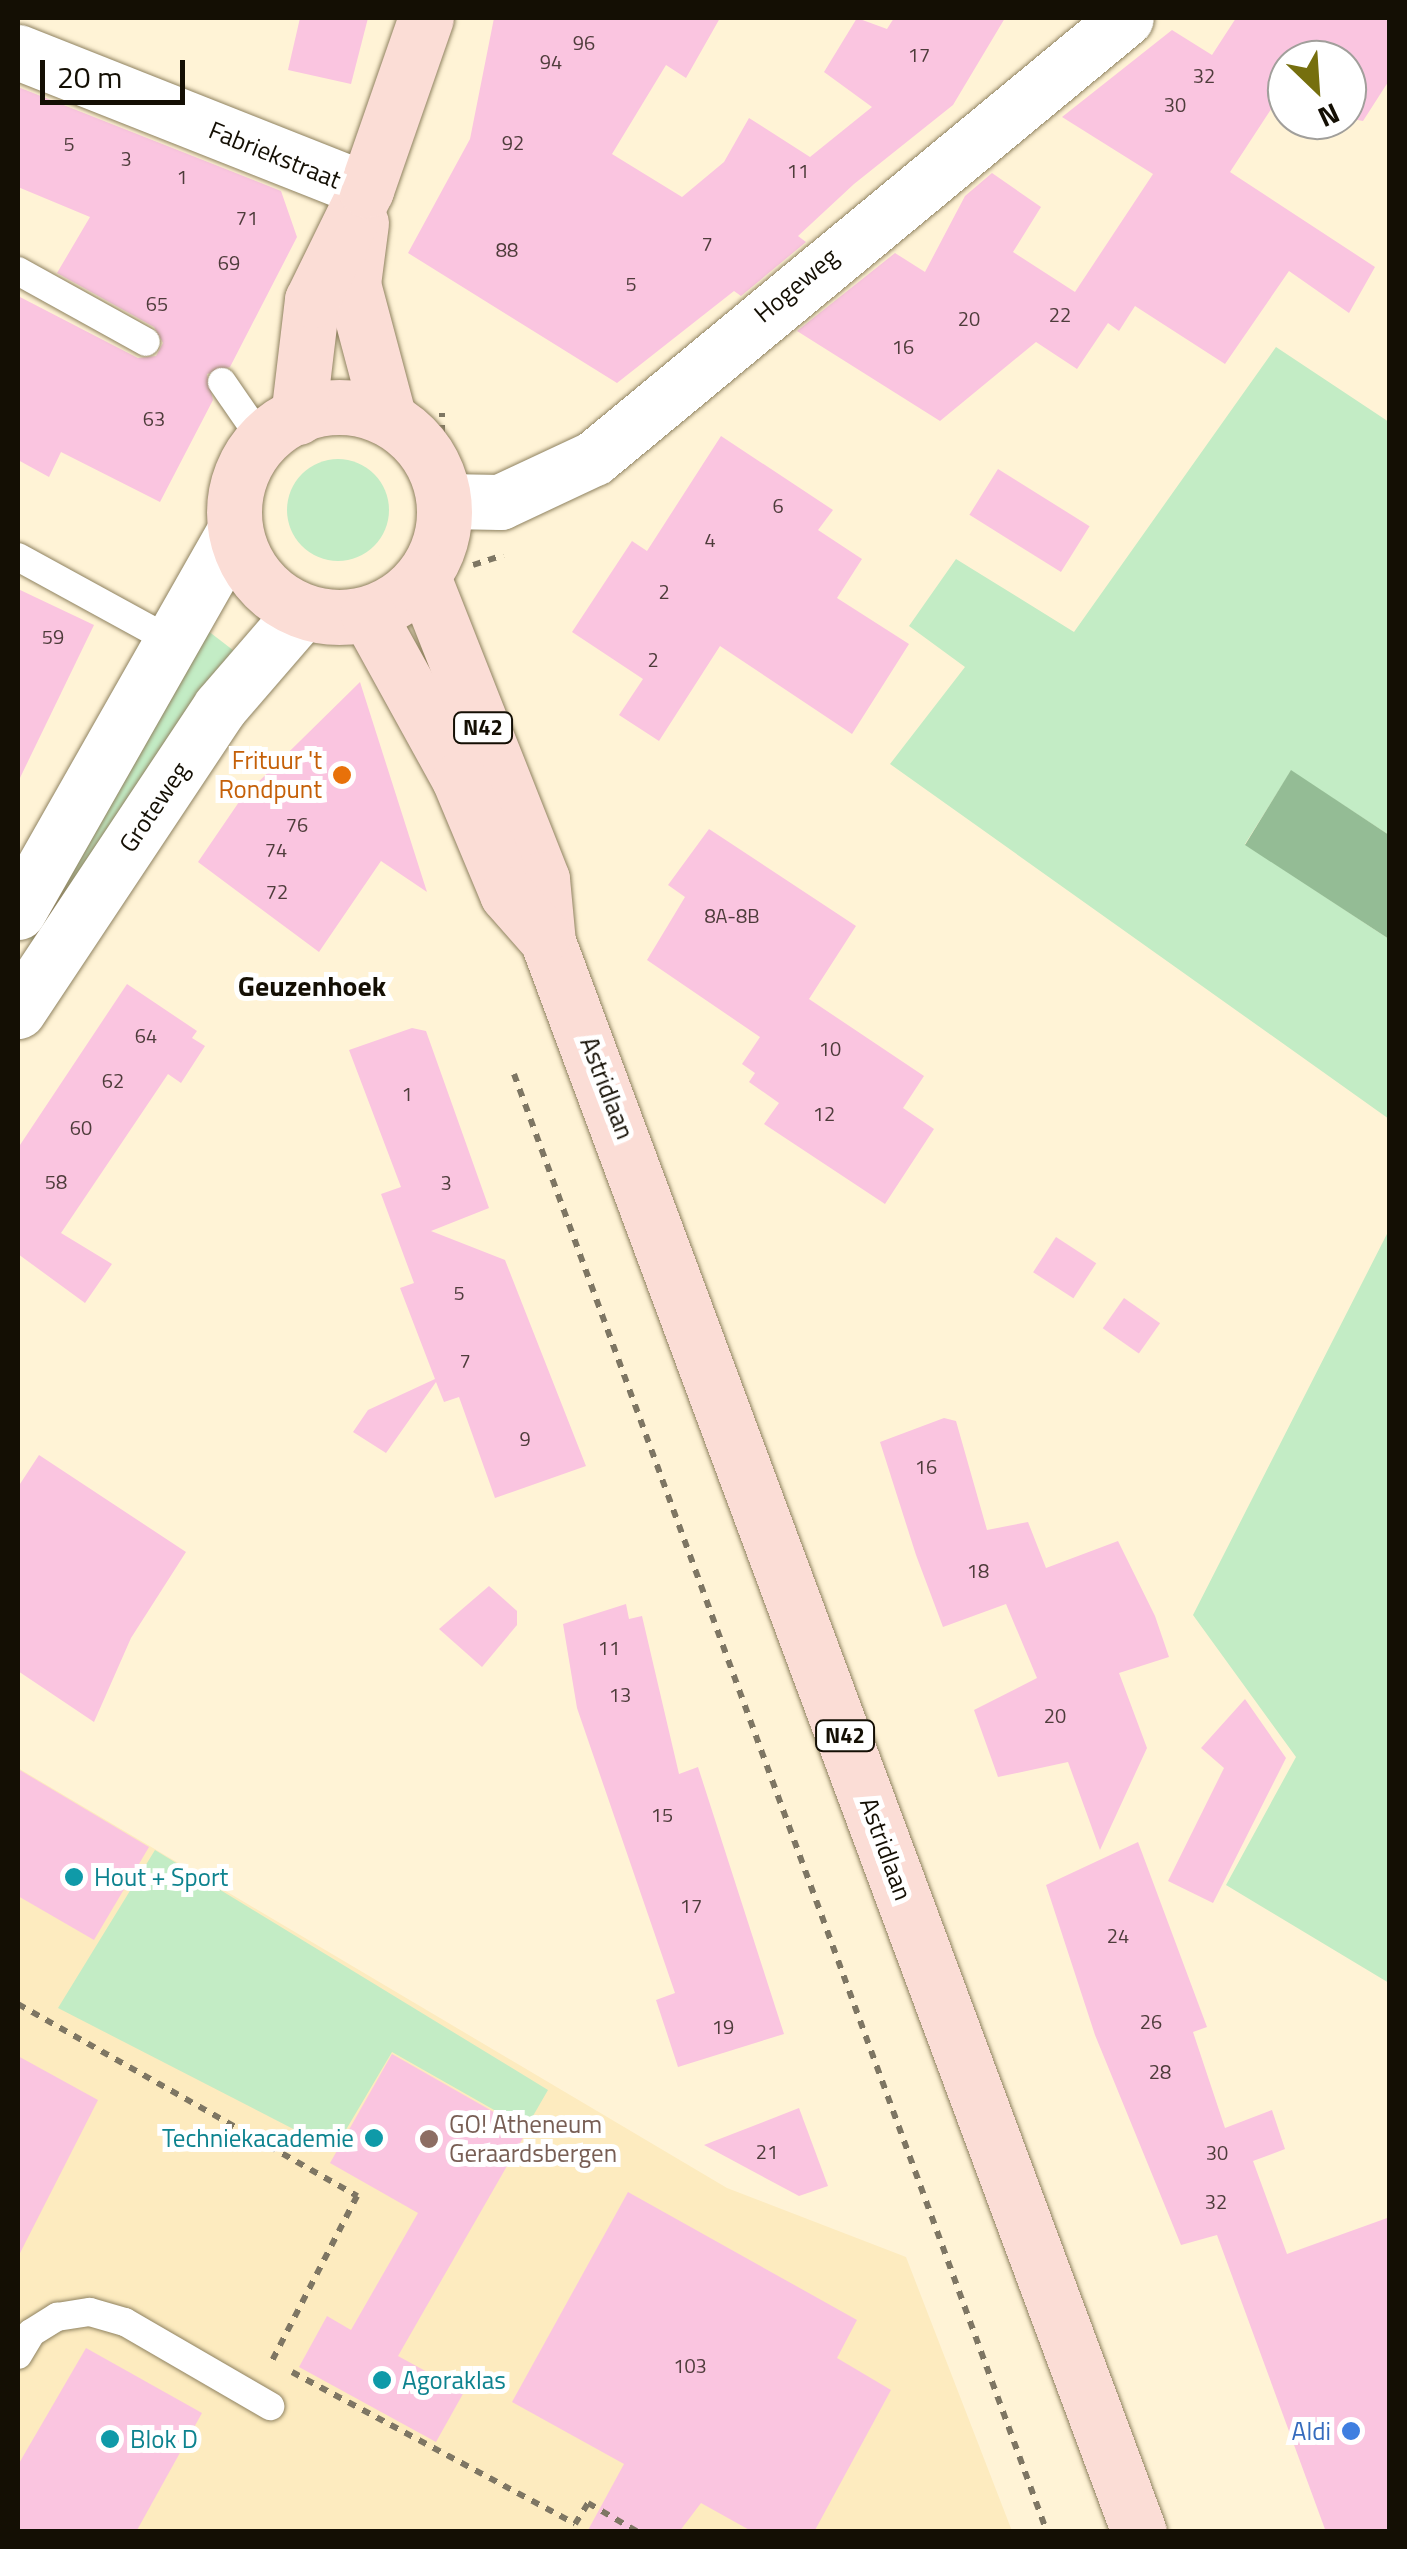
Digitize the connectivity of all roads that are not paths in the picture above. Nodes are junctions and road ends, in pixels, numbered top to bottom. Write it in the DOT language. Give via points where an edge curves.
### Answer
graph roads {
  1 [pos="426,18"];
  2 [pos="1126,18"];
  3 [pos="18,52"];
  4 [pos="366,190"];
  5 [pos="18,271"];
  6 [pos="146,342"];
  7 [pos="222,382"];
  8 [pos="412,407"];
  9 [pos="280,428"];
  10 [pos="442,482"];
  11 [pos="234,531"];
  12 [pos="18,557"];
  13 [pos="423,577"];
  14 [pos="302,612"];
  15 [pos="368,614"];
  16 [pos="173,642"];
  17 [pos="18,912"];
  18 [pos="548,942"];
  19 [pos="18,1012"];
  20 [pos="18,2356"];
  21 [pos="270,2406"];
  22 [pos="1139,2532"];
  1 -- 4 [label="main road"];
  2 -- 10 [label="street, Hogeweg" via="594,458 500,502"];
  3 -- 4 [label="street, Fabriekstraat"];
  4 -- 8 [label="main road" via="352,284"];
  4 -- 9 [label="main road" via="312,300"];
  5 -- 6 [label="lane"];
  7 -- 9 [label="lane"];
  8 -- 9 [label="main road" via="330,407"];
  8 -- 10 [label="main road"];
  9 -- 11 [label="main road" via="234,492"];
  10 -- 13 [label="main road"];
  11 -- 14 [label="main road" via="248,568"];
  11 -- 16 [label="street"];
  12 -- 16 [label="lane"];
  13 -- 15 [label="main road"];
  13 -- 18 [label="main road, Astridlaan / N42" via="542,879"];
  14 -- 15 [label="main road"];
  14 -- 19 [label="street, Groteweg" via="220,707"];
  15 -- 18 [label="main road, Astridlaan / N42" via="458,779 507,894"];
  16 -- 17 [label="street"];
  18 -- 22 [label="main road, Astridlaan / N42"];
  20 -- 21 [label="lane" via="44,2325 90,2312 125,2322"];
}
